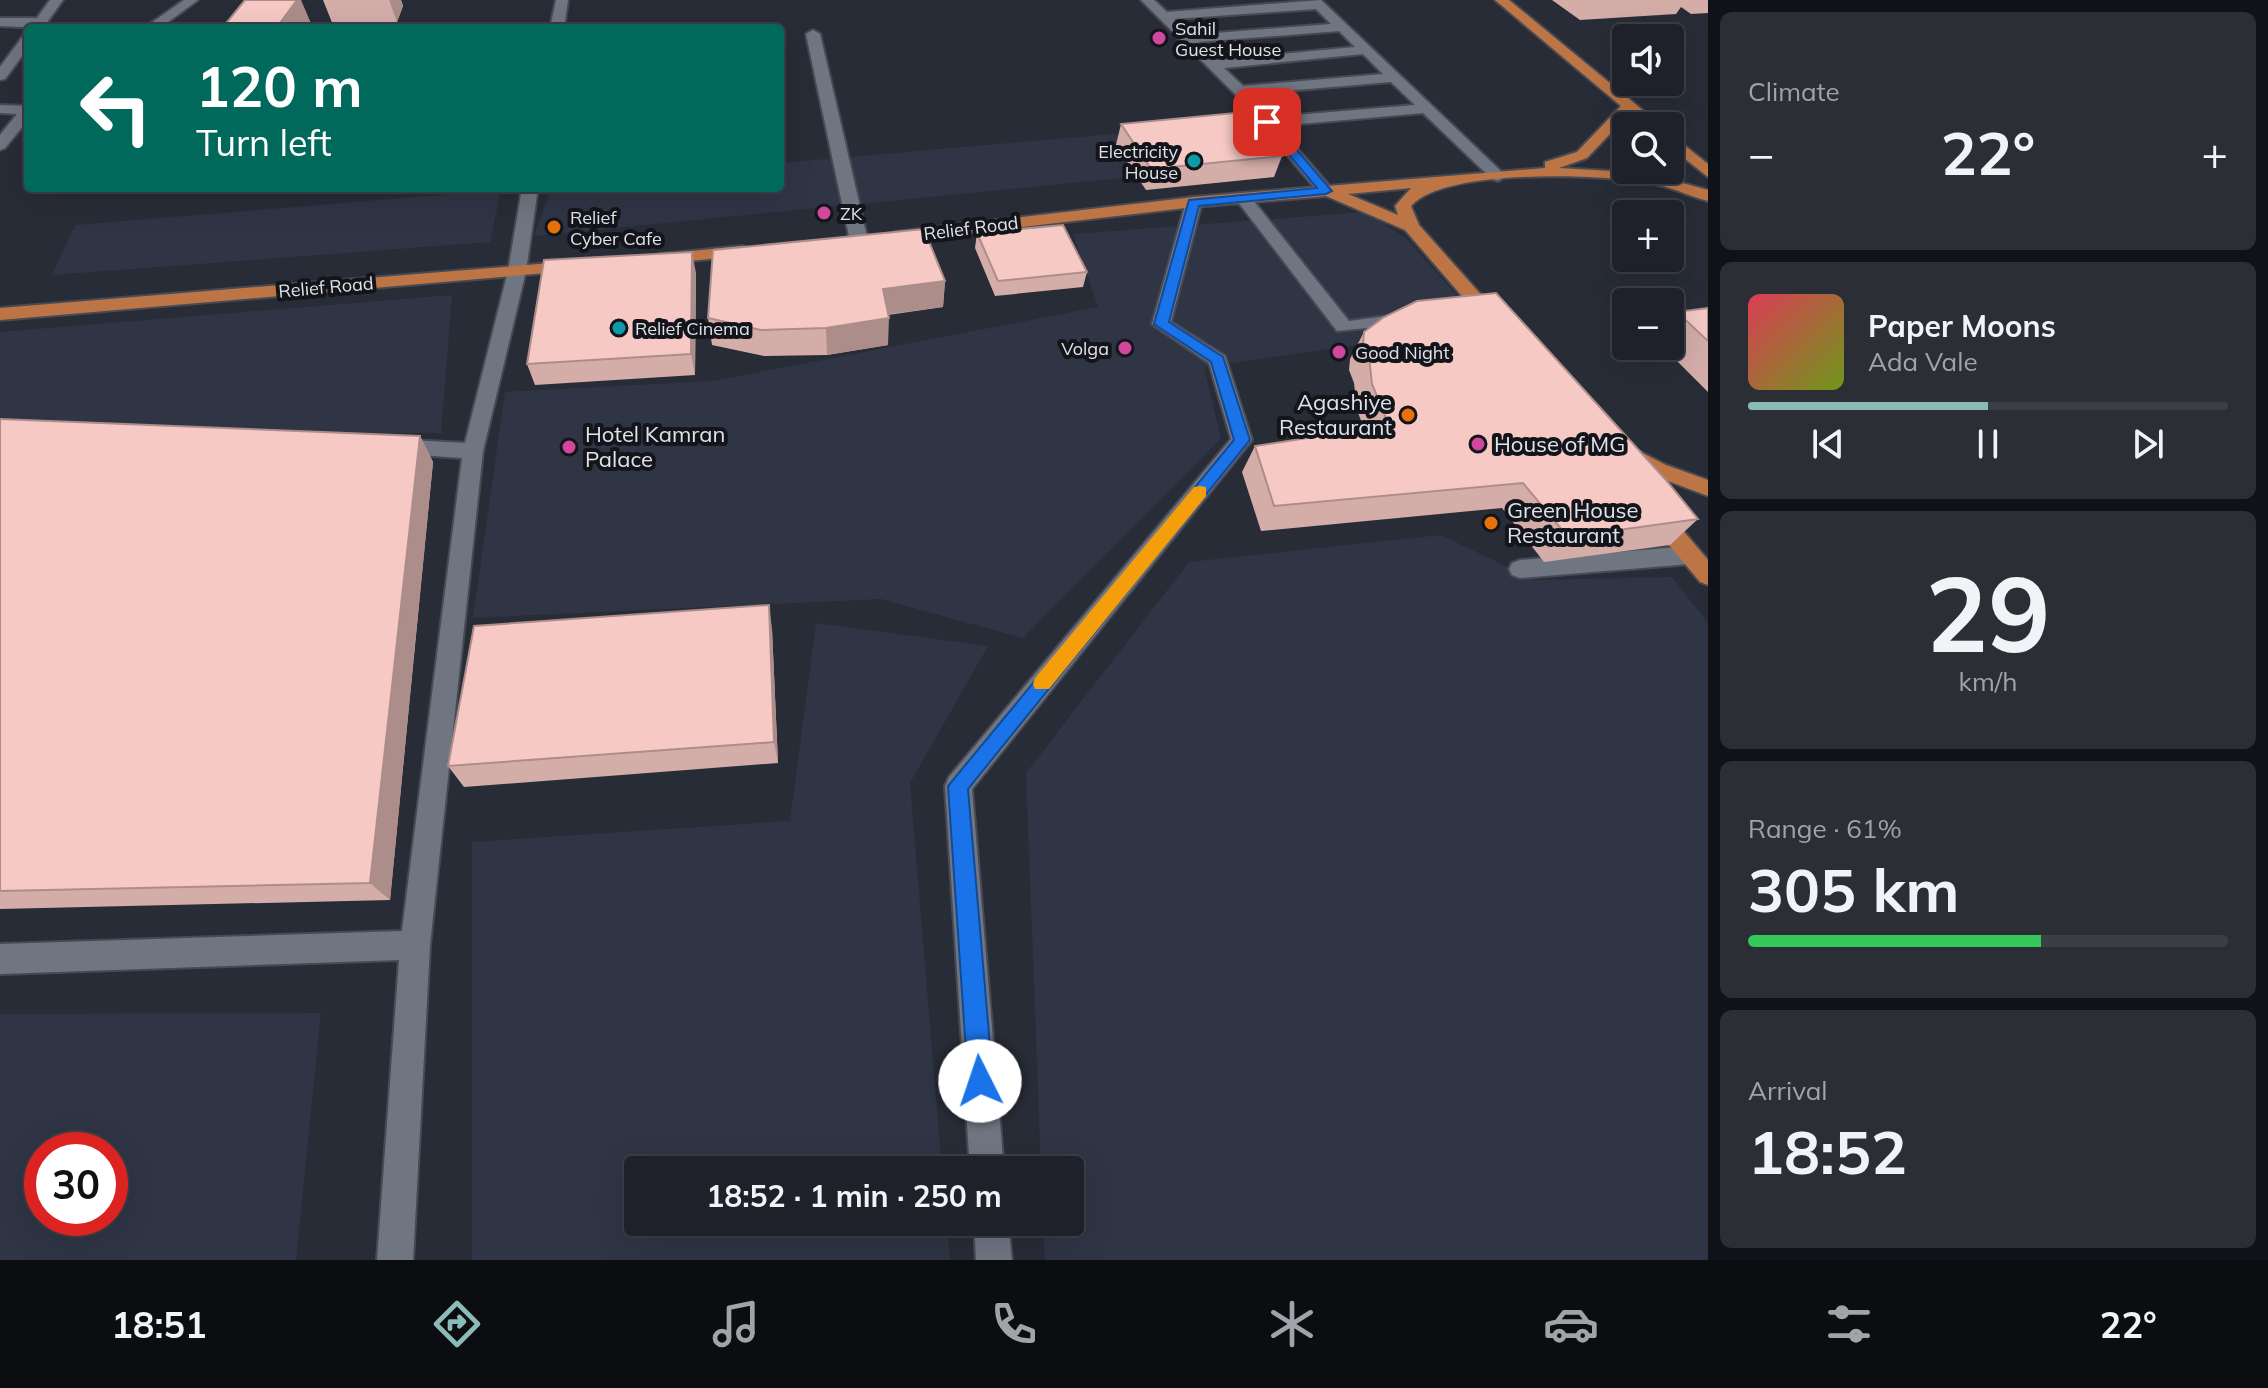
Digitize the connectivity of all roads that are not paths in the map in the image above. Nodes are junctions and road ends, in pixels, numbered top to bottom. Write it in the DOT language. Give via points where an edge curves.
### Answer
graph roads {
  1 [pos="57,0"];
  2 [pos="192,0"];
  3 [pos="562,0"];
  4 [pos="1147,0"];
  5 [pos="1501,0"];
  6 [pos="1317,3"];
  7 [pos="1164,16"];
  8 [pos="0,22"];
  9 [pos="25,24"];
  10 [pos="39,24"];
  11 [pos="157,24"];
  12 [pos="558,24"];
  13 [pos="1342,27"];
  14 [pos="813,34"];
  15 [pos="1187,39"];
  16 [pos="24,44"];
  17 [pos="1367,50"];
  18 [pos="1213,65"];
  19 [pos="0,76"];
  20 [pos="1397,77"];
  21 [pos="1240,91"];
  22 [pos="1630,105"];
  23 [pos="1428,108"];
  24 [pos="0,109"];
  25 [pos="24,110"];
  26 [pos="1638,112"];
  27 [pos="24,115"];
  28 [pos="1267,122"];
  29 [pos="0,145"];
  30 [pos="1684,151"];
  31 [pos="1708,172"];
  32 [pos="1498,176"];
  33 [pos="1464,179"];
  34 [pos="1326,191"];
  35 [pos="529,192"];
  36 [pos="1708,196"];
  37 [pos="1243,198"];
  38 [pos="1194,202"];
  39 [pos="1411,226"];
  40 [pos="852,242"];
  41 [pos="766,249"];
  42 [pos="642,260"];
  43 [pos="595,264"];
  44 [pos="517,271"];
  45 [pos="0,314"];
  46 [pos="1421,317"];
  47 [pos="1503,332"];
  48 [pos="379,445"];
  49 [pos="473,451"];
  50 [pos="1622,473"];
  51 [pos="1708,488"];
  52 [pos="1642,497"];
  53 [pos="1690,555"];
  54 [pos="1520,569"];
  55 [pos="1708,576"];
  56 [pos="415,945"];
  57 [pos="0,959"];
  58 [pos="986,1156"];
  59 [pos="992,1236"];
  60 [pos="395,1260"];
  61 [pos="994,1260"];
  1 -- 10 [label="street"];
  2 -- 11 [label="street"];
  3 -- 12 [label="street"];
  4 -- 7 [label="street"];
  5 -- 22 [label="main road"];
  6 -- 7 [label="street"];
  6 -- 13 [label="street"];
  7 -- 15 [label="street"];
  8 -- 9 [label="street"];
  13 -- 15 [label="street"];
  13 -- 17 [label="street"];
  14 -- 40 [label="street"];
  15 -- 18 [label="street"];
  16 -- 19 [label="street"];
  17 -- 18 [label="street"];
  17 -- 20 [label="street"];
  18 -- 21 [label="street"];
  20 -- 21 [label="street"];
  20 -- 23 [label="street"];
  21 -- 28 [label="street"];
  22 -- 26 [label="main road"];
  22 -- 32 [label="main road" via="1582,155"];
  23 -- 28 [label="street"];
  23 -- 32 [label="street"];
  24 -- 25 [label="street"];
  27 -- 29 [label="street"];
  28 -- 34 [label="street"];
  30 -- 31 [label="main road"];
  32 -- 33 [label="main road"];
  32 -- 36 [label="main road" via="1574,170 1640,177"];
  33 -- 34 [label="main road, Relief Road"];
  33 -- 39 [label="main road" via="1409,194 1403,206"];
  34 -- 37 [label="main road, Relief Road"];
  34 -- 39 [label="main road"];
  35 -- 44 [label="street"];
  37 -- 38 [label="main road, Relief Road"];
  37 -- 46 [label="street" via="1344,327"];
  38 -- 40 [label="main road, Relief Road"];
  38 -- 58 [label="street" via="1161,324 1218,360 1242,440 958,786"];
  39 -- 47 [label="main road" via="1475,310"];
  41 -- 42 [label="main road"];
  43 -- 44 [label="main road, Relief Road"];
  44 -- 45 [label="main road, Relief Road"];
  44 -- 49 [label="street"];
  48 -- 49 [label="street"];
  49 -- 56 [label="street"];
  50 -- 51 [label="main road" via="1608,447"];
  52 -- 53 [label="main road"];
  53 -- 54 [label="street"];
  53 -- 55 [label="main road"];
  56 -- 57 [label="street"];
  56 -- 60 [label="street"];
  59 -- 61 [label="street"];
}
